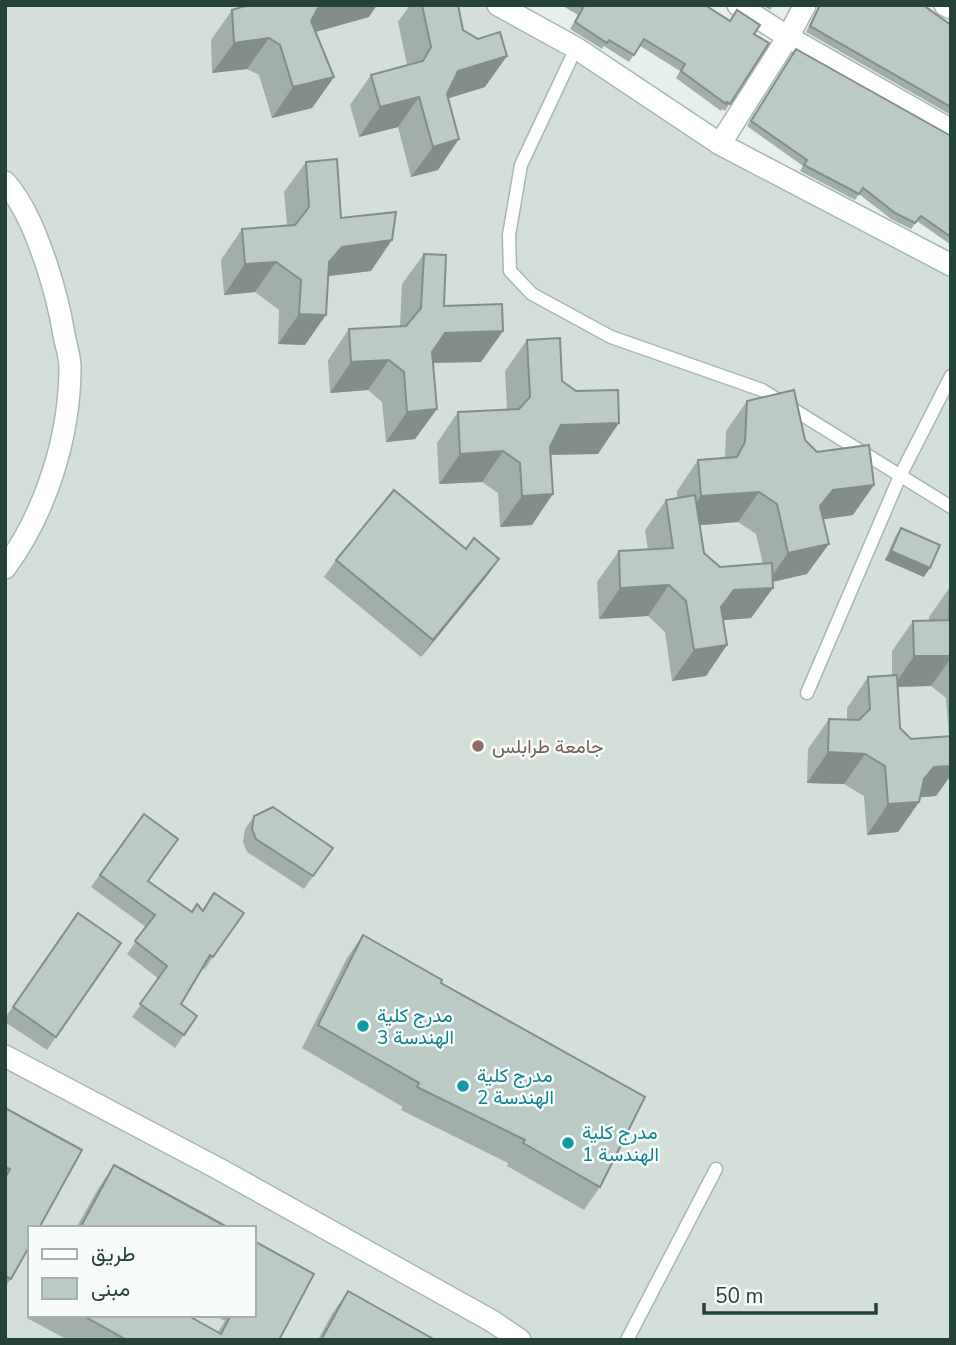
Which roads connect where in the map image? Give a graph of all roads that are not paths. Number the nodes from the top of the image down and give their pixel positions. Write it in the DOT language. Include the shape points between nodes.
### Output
graph roads {
  1 [pos="498,5"];
  2 [pos="738,5"];
  3 [pos="805,5"];
  4 [pos="945,5"];
  5 [pos="951,8"];
  6 [pos="788,37"];
  7 [pos="576,48"];
  8 [pos="951,130"];
  9 [pos="720,145"];
  10 [pos="5,182"];
  11 [pos="951,265"];
  12 [pos="951,376"];
  13 [pos="900,476"];
  14 [pos="951,507"];
  15 [pos="5,568"];
  16 [pos="807,693"];
  17 [pos="5,1056"];
  18 [pos="716,1169"];
  19 [pos="520,1340"];
  20 [pos="627,1340"];
  1 -- 7 [label="street"];
  2 -- 6 [label="street"];
  3 -- 6 [label="street"];
  4 -- 5 [label="street"];
  6 -- 8 [label="street"];
  6 -- 9 [label="street"];
  7 -- 9 [label="street"];
  7 -- 13 [label="lane" via="521,164 509,234 510,271 532,294 611,337 762,390"];
  9 -- 11 [label="street"];
  10 -- 15 [label="street" via="36,233 56,291 70,365 65,425 52,472 33,521"];
  12 -- 13 [label="lane"];
  13 -- 14 [label="lane"];
  13 -- 16 [label="lane"];
  17 -- 19 [label="street" via="219,1169"];
  18 -- 20 [label="lane"];
}
